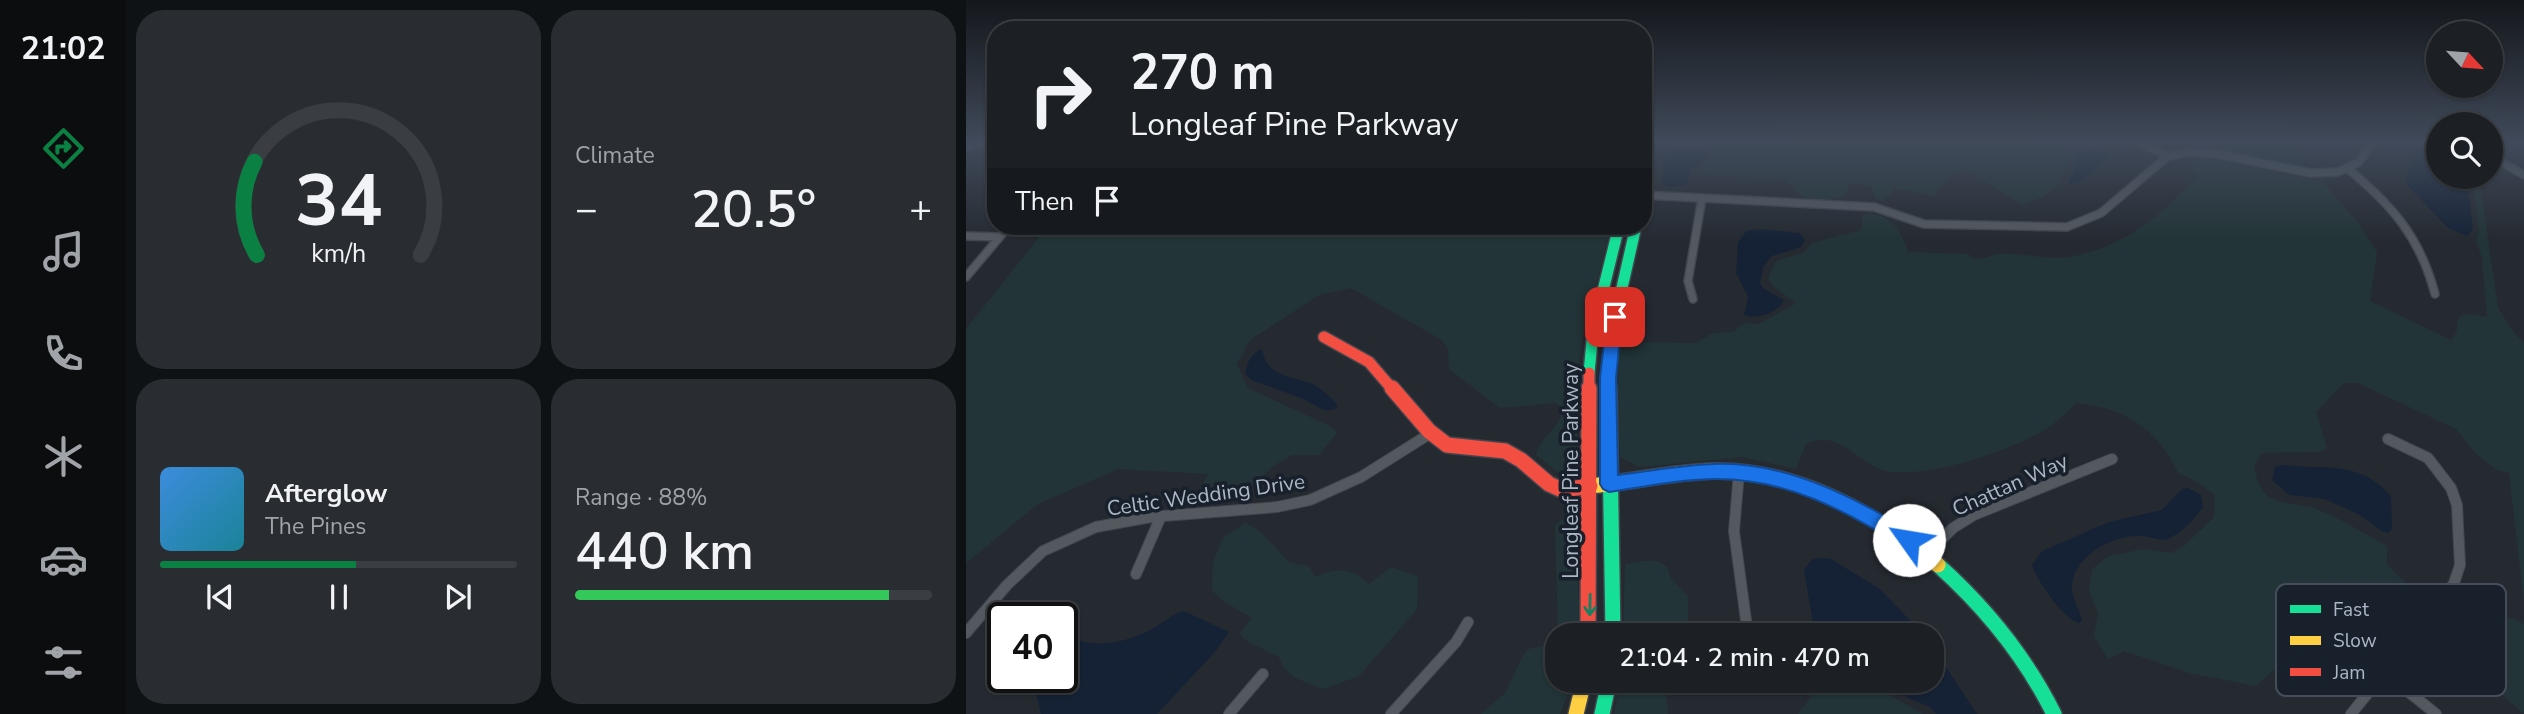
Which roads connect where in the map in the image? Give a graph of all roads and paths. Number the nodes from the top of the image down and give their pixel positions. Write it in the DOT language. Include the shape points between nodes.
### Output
graph roads {
  1 [pos="2146,174"];
  2 [pos="2355,174"];
  3 [pos="1652,194"];
  4 [pos="1702,198"];
  5 [pos="1617,235"];
  6 [pos="1634,235"];
  7 [pos="966,236"];
  8 [pos="999,237"];
  9 [pos="966,276"];
  10 [pos="2435,294"];
  11 [pos="1693,299"];
  12 [pos="1324,337"];
  13 [pos="1432,433"];
  14 [pos="2388,439"];
  15 [pos="2112,460"];
  16 [pos="1739,472"];
  17 [pos="1609,484"];
  18 [pos="1588,488"];
  19 [pos="1161,516"];
  20 [pos="1928,553"];
  21 [pos="1136,574"];
  22 [pos="2453,584"];
  23 [pos="1468,622"];
  24 [pos="1588,623"];
  25 [pos="1613,623"];
  26 [pos="1746,623"];
  27 [pos="966,633"];
  28 [pos="1263,674"];
  29 [pos="1581,693"];
  30 [pos="1606,693"];
  31 [pos="2366,696"];
  32 [pos="2414,696"];
  33 [pos="1229,714"];
  34 [pos="1391,714"];
  35 [pos="1576,714"];
  36 [pos="1602,714"];
  37 [pos="2054,714"];
  38 [pos="2351,714"];
  39 [pos="2436,714"];
  1 -- 4 [label="street" via="2101,213 2067,226 1924,225 1874,207"];
  2 -- 10 [label="street" via="2405,227 2426,261"];
  3 -- 4 [label="street"];
  4 -- 11 [label="street" via="1688,281"];
  5 -- 18 [label="main road, Longleaf Pine Parkway" via="1590,357"];
  6 -- 17 [label="main road, Longleaf Pine Parkway" via="1609,357"];
  7 -- 8 [label="street"];
  8 -- 9 [label="street"];
  12 -- 13 [label="main road" via="1367,359"];
  13 -- 18 [label="main road" via="1448,446 1503,450 1553,487"];
  13 -- 19 [label="street, Celtic Wedding Drive" via="1360,477 1310,500"];
  14 -- 22 [label="street" via="2428,458 2451,488 2457,505 2460,552"];
  15 -- 20 [label="street, Chattan Way" via="1974,515"];
  16 -- 17 [label="main road"];
  16 -- 20 [label="main road" via="1786,480 1825,494 1870,515"];
  16 -- 26 [label="street" via="1734,531"];
  17 -- 18 [label="main road"];
  17 -- 25 [label="main road, Longleaf Pine Parkway"];
  18 -- 24 [label="main road, Longleaf Pine Parkway, one-way"];
  19 -- 21 [label="street"];
  19 -- 27 [label="street, Celtic Wedding Drive" via="1096,527 1043,551"];
  20 -- 37 [label="main road" via="1985,610"];
  23 -- 34 [label="street" via="1456,642"];
  28 -- 33 [label="street"];
  29 -- 35 [label="main road"];
  30 -- 36 [label="main road"];
  31 -- 38 [label="street"];
  32 -- 39 [label="street"];
}
